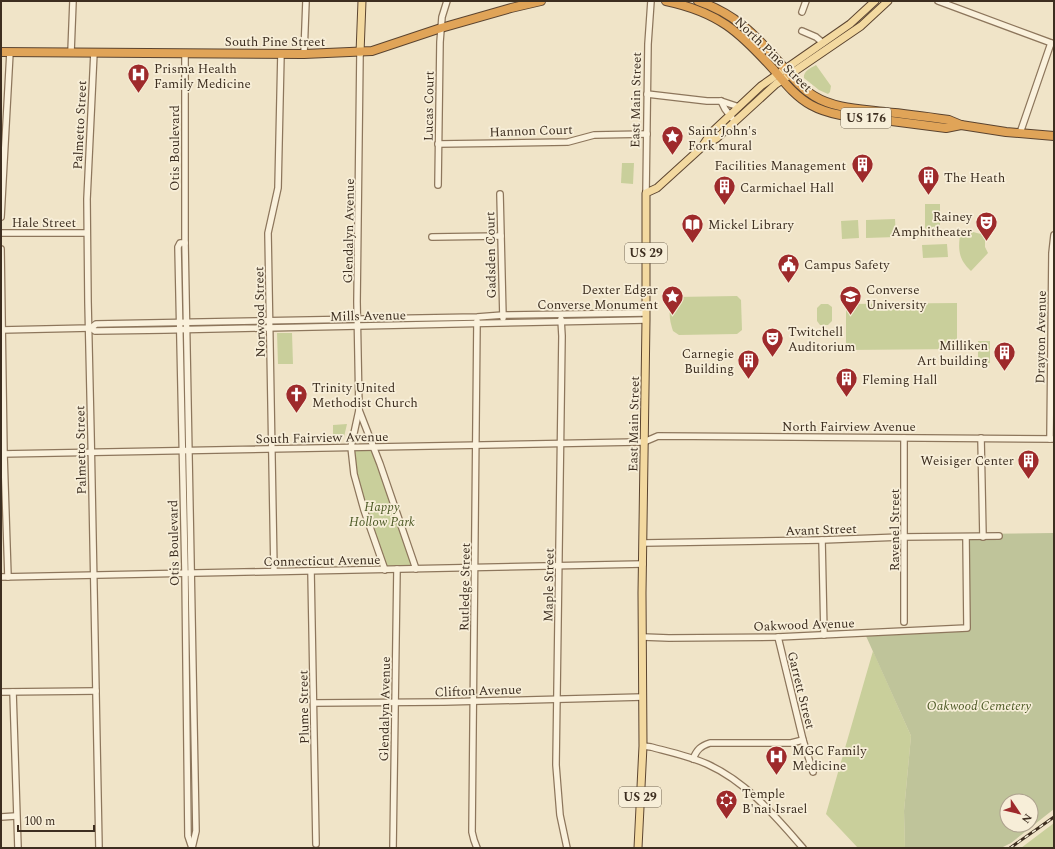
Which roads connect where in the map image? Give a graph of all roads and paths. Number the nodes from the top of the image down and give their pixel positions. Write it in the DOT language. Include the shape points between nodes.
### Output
graph roads {
  1 [pos="73,1"];
  2 [pos="306,1"];
  3 [pos="362,1"];
  4 [pos="447,1"];
  5 [pos="541,1"];
  6 [pos="651,1"];
  7 [pos="666,1"];
  8 [pos="698,1"];
  9 [pos="806,1"];
  10 [pos="875,1"];
  11 [pos="888,1"];
  12 [pos="938,1"];
  13 [pos="802,12"];
  14 [pos="441,28"];
  15 [pos="802,31"];
  16 [pos="823,43"];
  17 [pos="1052,43"];
  18 [pos="1,52"];
  19 [pos="10,52"];
  20 [pos="71,52"];
  21 [pos="94,52"];
  22 [pos="360,52"];
  23 [pos="184,53"];
  24 [pos="281,53"];
  25 [pos="304,54"];
  26 [pos="788,72"];
  27 [pos="780,77"];
  28 [pos="648,94"];
  29 [pos="721,101"];
  30 [pos="739,107"];
  31 [pos="732,118"];
  32 [pos="961,126"];
  33 [pos="1020,133"];
  34 [pos="646,134"];
  35 [pos="1054,136"];
  36 [pos="438,144"];
  37 [pos="438,185"];
  38 [pos="646,193"];
  39 [pos="500,194"];
  40 [pos="1,217"];
  41 [pos="1,233"];
  42 [pos="87,233"];
  43 [pos="501,236"];
  44 [pos="1054,236"];
  45 [pos="432,237"];
  46 [pos="185,243"];
  47 [pos="1053,243"];
  48 [pos="1,249"];
  49 [pos="503,315"];
  50 [pos="560,315"];
  51 [pos="646,316"];
  52 [pos="477,317"];
  53 [pos="357,320"];
  54 [pos="270,321"];
  55 [pos="503,322"];
  56 [pos="561,322"];
  57 [pos="179,323"];
  58 [pos="186,323"];
  59 [pos="477,324"];
  60 [pos="357,327"];
  61 [pos="89,328"];
  62 [pos="270,328"];
  63 [pos="2,330"];
  64 [pos="179,330"];
  65 [pos="187,330"];
  66 [pos="1052,404"];
  67 [pos="359,410"];
  68 [pos="904,438"];
  69 [pos="981,438"];
  70 [pos="1052,439"];
  71 [pos="644,442"];
  72 [pos="560,444"];
  73 [pos="476,446"];
  74 [pos="351,447"];
  75 [pos="373,447"];
  76 [pos="272,449"];
  77 [pos="182,451"];
  78 [pos="189,451"];
  79 [pos="92,453"];
  80 [pos="2,454"];
  81 [pos="999,536"];
  82 [pos="905,537"];
  83 [pos="966,537"];
  84 [pos="982,537"];
  85 [pos="822,540"];
  86 [pos="644,543"];
  87 [pos="643,564"];
  88 [pos="559,566"];
  89 [pos="475,568"];
  90 [pos="397,569"];
  91 [pos="416,569"];
  92 [pos="385,570"];
  93 [pos="274,571"];
  94 [pos="311,571"];
  95 [pos="185,573"];
  96 [pos="192,573"];
  97 [pos="93,575"];
  98 [pos="1,577"];
  99 [pos="8,577"];
  100 [pos="904,622"];
  101 [pos="824,635"];
  102 [pos="643,637"];
  103 [pos="778,637"];
  104 [pos="96,691"];
  105 [pos="1,692"];
  106 [pos="13,692"];
  107 [pos="643,697"];
  108 [pos="557,699"];
  109 [pos="474,701"];
  110 [pos="396,702"];
  111 [pos="314,703"];
  112 [pos="803,740"];
  113 [pos="643,746"];
  114 [pos="693,759"];
  115 [pos="813,772"];
  116 [pos="16,816"];
  117 [pos="1,817"];
  118 [pos="316,844"];
  119 [pos="18,848"];
  120 [pos="99,848"];
  121 [pos="192,848"];
  122 [pos="393,848"];
  123 [pos="477,848"];
  124 [pos="567,848"];
  125 [pos="638,848"];
  126 [pos="804,848"];
  1 -- 20 [label="street"];
  2 -- 25 [label="street"];
  3 -- 22 [label="main road"];
  4 -- 14 [label="street, Lucas Court"];
  5 -- 14 [label="highway, South Pine Street"];
  6 -- 28 [label="street, East Main Street"];
  7 -- 27 [label="highway, North Pine Street / US 176" via="693,8 719,19 740,34"];
  8 -- 26 [label="highway, North Pine Street" via="722,11 746,27"];
  9 -- 13 [label="street"];
  10 -- 16 [label="main road" via="858,18"];
  11 -- 26 [label="main road" via="861,26"];
  12 -- 17 [label="street"];
  14 -- 22 [label="highway, South Pine Street" via="372,51"];
  14 -- 36 [label="street, Lucas Court"];
  15 -- 16 [label="street"];
  16 -- 26 [label="main road"];
  17 -- 33 [label="street"];
  18 -- 19 [label="highway, South Pine Street"];
  19 -- 20 [label="highway, South Pine Street"];
  19 -- 40 [label="street"];
  20 -- 21 [label="highway, South Pine Street"];
  21 -- 23 [label="highway, South Pine Street"];
  21 -- 42 [label="street, Palmetto Street" via="88,151"];
  22 -- 25 [label="highway, South Pine Street"];
  22 -- 53 [label="street, Glendalyn Avenue"];
  23 -- 24 [label="highway, South Pine Street"];
  23 -- 46 [label="street, Otis Boulevard"];
  24 -- 25 [label="highway, South Pine Street"];
  24 -- 54 [label="street, Norwood Street" via="278,188 268,233"];
  26 -- 27 [label="main road"];
  26 -- 32 [label="highway, North Pine Street" via="802,88 823,101 845,107 949,120"];
  27 -- 30 [label="main road" via="761,86"];
  27 -- 31 [label="main road" via="766,92"];
  27 -- 32 [label="highway, North Pine Street / US 176" via="801,99 822,110 845,116 946,128"];
  28 -- 29 [label="street"];
  28 -- 34 [label="street, East Main Street"];
  29 -- 30 [label="street"];
  29 -- 31 [label="street"];
  30 -- 31 [label="main road"];
  31 -- 38 [label="main road" via="718,138 701,148 657,188"];
  32 -- 33 [label="highway, North Pine Street / US 176"];
  33 -- 35 [label="highway, North Pine Street / US 176"];
  34 -- 36 [label="street, Hannon Court" via="594,135 568,142"];
  34 -- 38 [label="street, East Main Street"];
  36 -- 37 [label="street, Lucas Court"];
  38 -- 51 [label="main road, East Main Street / US 29"];
  39 -- 43 [label="street, Gadsden Court"];
  41 -- 42 [label="street, Hale Street"];
  42 -- 61 [label="street, Palmetto Street"];
  43 -- 45 [label="street"];
  43 -- 49 [label="street, Gadsden Court"];
  44 -- 47 [label="street, Drayton Avenue"];
  46 -- 57 [label="street, Otis Boulevard" via="180,243 178,247"];
  46 -- 58 [label="street, Otis Boulevard"];
  47 -- 66 [label="street, Drayton Avenue"];
  48 -- 63 [label="street"];
  49 -- 50 [label="street, Mills Avenue"];
  49 -- 52 [label="street, Mills Avenue"];
  49 -- 55 [label="street, Gadsden Court"];
  50 -- 51 [label="street, Mills Avenue"];
  50 -- 56 [label="street, Maple Street"];
  51 -- 56 [label="street, Mills Avenue"];
  51 -- 71 [label="main road, East Main Street / US 29"];
  52 -- 53 [label="street, Mills Avenue"];
  52 -- 59 [label="street, Rutledge Street"];
  53 -- 54 [label="street, Mills Avenue"];
  53 -- 60 [label="street, Glendalyn Avenue"];
  54 -- 58 [label="street, Mills Avenue"];
  54 -- 62 [label="street, Norwood Street"];
  55 -- 56 [label="street, Mills Avenue"];
  55 -- 59 [label="street, Mills Avenue"];
  56 -- 72 [label="street, Maple Street"];
  57 -- 58 [label="street, Mills Avenue"];
  57 -- 61 [label="street, Mills Avenue" via="96,324"];
  57 -- 64 [label="street, Otis Boulevard"];
  58 -- 65 [label="street, Otis Boulevard"];
  59 -- 60 [label="street, Mills Avenue"];
  59 -- 73 [label="street, Rutledge Street"];
  60 -- 62 [label="street, Mills Avenue"];
  60 -- 67 [label="street, Glendalyn Avenue"];
  61 -- 63 [label="street, Mills Avenue"];
  61 -- 64 [label="street, Mills Avenue" via="95,331"];
  61 -- 79 [label="street, Palmetto Street"];
  62 -- 65 [label="street, Mills Avenue"];
  62 -- 76 [label="street, Norwood Street"];
  63 -- 80 [label="street"];
  64 -- 65 [label="street, Mills Avenue"];
  64 -- 77 [label="street, Otis Boulevard"];
  65 -- 78 [label="street, Otis Boulevard"];
  66 -- 70 [label="street, Drayton Avenue"];
  67 -- 74 [label="street, Glendalyn Avenue"];
  67 -- 75 [label="street, Glendalyn Avenue"];
  68 -- 69 [label="street, North Fairview Avenue"];
  68 -- 71 [label="street, North Fairview Avenue" via="658,436"];
  68 -- 82 [label="street, Ravenel Street"];
  69 -- 70 [label="street, North Fairview Avenue"];
  69 -- 84 [label="street"];
  71 -- 72 [label="street, South Fairview Avenue"];
  71 -- 86 [label="main road, East Main Street / US 29"];
  72 -- 73 [label="street, South Fairview Avenue"];
  72 -- 88 [label="street, Maple Street"];
  73 -- 75 [label="street, South Fairview Avenue"];
  73 -- 89 [label="street, Rutledge Street"];
  74 -- 75 [label="street, South Fairview Avenue"];
  74 -- 76 [label="street, South Fairview Avenue"];
  74 -- 92 [label="street, Glendalyn Avenue" via="354,474"];
  75 -- 91 [label="street, Glendalyn Avenue"];
  76 -- 78 [label="street, South Fairview Avenue"];
  76 -- 93 [label="street, Norwood Street"];
  77 -- 78 [label="street, South Fairview Avenue"];
  77 -- 79 [label="street, South Fairview Avenue"];
  77 -- 95 [label="street, Otis Boulevard"];
  78 -- 96 [label="street, Otis Boulevard"];
  79 -- 80 [label="street, South Fairview Avenue"];
  79 -- 97 [label="street, Palmetto Street"];
  80 -- 99 [label="street"];
  81 -- 84 [label="street, Avant Street"];
  82 -- 83 [label="street, Avant Street"];
  82 -- 85 [label="street, Avant Street"];
  82 -- 100 [label="street, Ravenel Street"];
  83 -- 84 [label="street, Avant Street"];
  83 -- 101 [label="street, Oakwood Avenue" via="967,628"];
  85 -- 86 [label="street, Avant Street"];
  85 -- 101 [label="street"];
  86 -- 87 [label="main road, East Main Street / US 29"];
  87 -- 88 [label="street, Connecticut Avenue"];
  87 -- 102 [label="main road, East Main Street / US 29"];
  88 -- 89 [label="street, Connecticut Avenue"];
  88 -- 108 [label="street, Maple Street"];
  89 -- 91 [label="street, Connecticut Avenue"];
  89 -- 109 [label="street, Rutledge Street"];
  90 -- 91 [label="street, Connecticut Avenue"];
  90 -- 92 [label="street, Connecticut Avenue"];
  90 -- 110 [label="street, Glendalyn Avenue"];
  92 -- 94 [label="street, Connecticut Avenue"];
  93 -- 94 [label="street, Connecticut Avenue"];
  93 -- 96 [label="street, Connecticut Avenue"];
  94 -- 111 [label="street, Plume Street"];
  95 -- 96 [label="street, Connecticut Avenue"];
  95 -- 97 [label="street, Connecticut Avenue"];
  95 -- 121 [label="street, Otis Boulevard" via="188,836"];
  96 -- 121 [label="street, Otis Boulevard" via="196,831"];
  97 -- 99 [label="street, Connecticut Avenue"];
  97 -- 104 [label="street, Palmetto Street"];
  98 -- 99 [label="street, Connecticut Avenue"];
  101 -- 103 [label="street, Oakwood Avenue"];
  102 -- 103 [label="street, Oakwood Avenue"];
  102 -- 107 [label="main road, East Main Street / US 29"];
  103 -- 112 [label="street, Garrett Street"];
  104 -- 106 [label="street"];
  104 -- 120 [label="street, Palmetto Street"];
  105 -- 106 [label="street"];
  106 -- 116 [label="street"];
  107 -- 108 [label="street, Clifton Avenue"];
  107 -- 113 [label="main road, East Main Street / US 29"];
  108 -- 109 [label="street, Clifton Avenue"];
  108 -- 124 [label="street, Maple Street" via="557,781 560,815"];
  109 -- 110 [label="street, Clifton Avenue"];
  109 -- 123 [label="street, Rutledge Street" via="472,832"];
  110 -- 111 [label="street, Clifton Avenue"];
  110 -- 122 [label="street, Glendalyn Avenue"];
  111 -- 118 [label="street, Plume Street"];
  112 -- 114 [label="street" via="791,743 710,743 701,746"];
  112 -- 115 [label="street, Garrett Street"];
  113 -- 114 [label="street" via="651,746"];
  113 -- 125 [label="main road, East Main Street / US 29"];
  114 -- 126 [label="street" via="722,772 747,789"];
  116 -- 117 [label="street"];
  116 -- 119 [label="street"];
}
